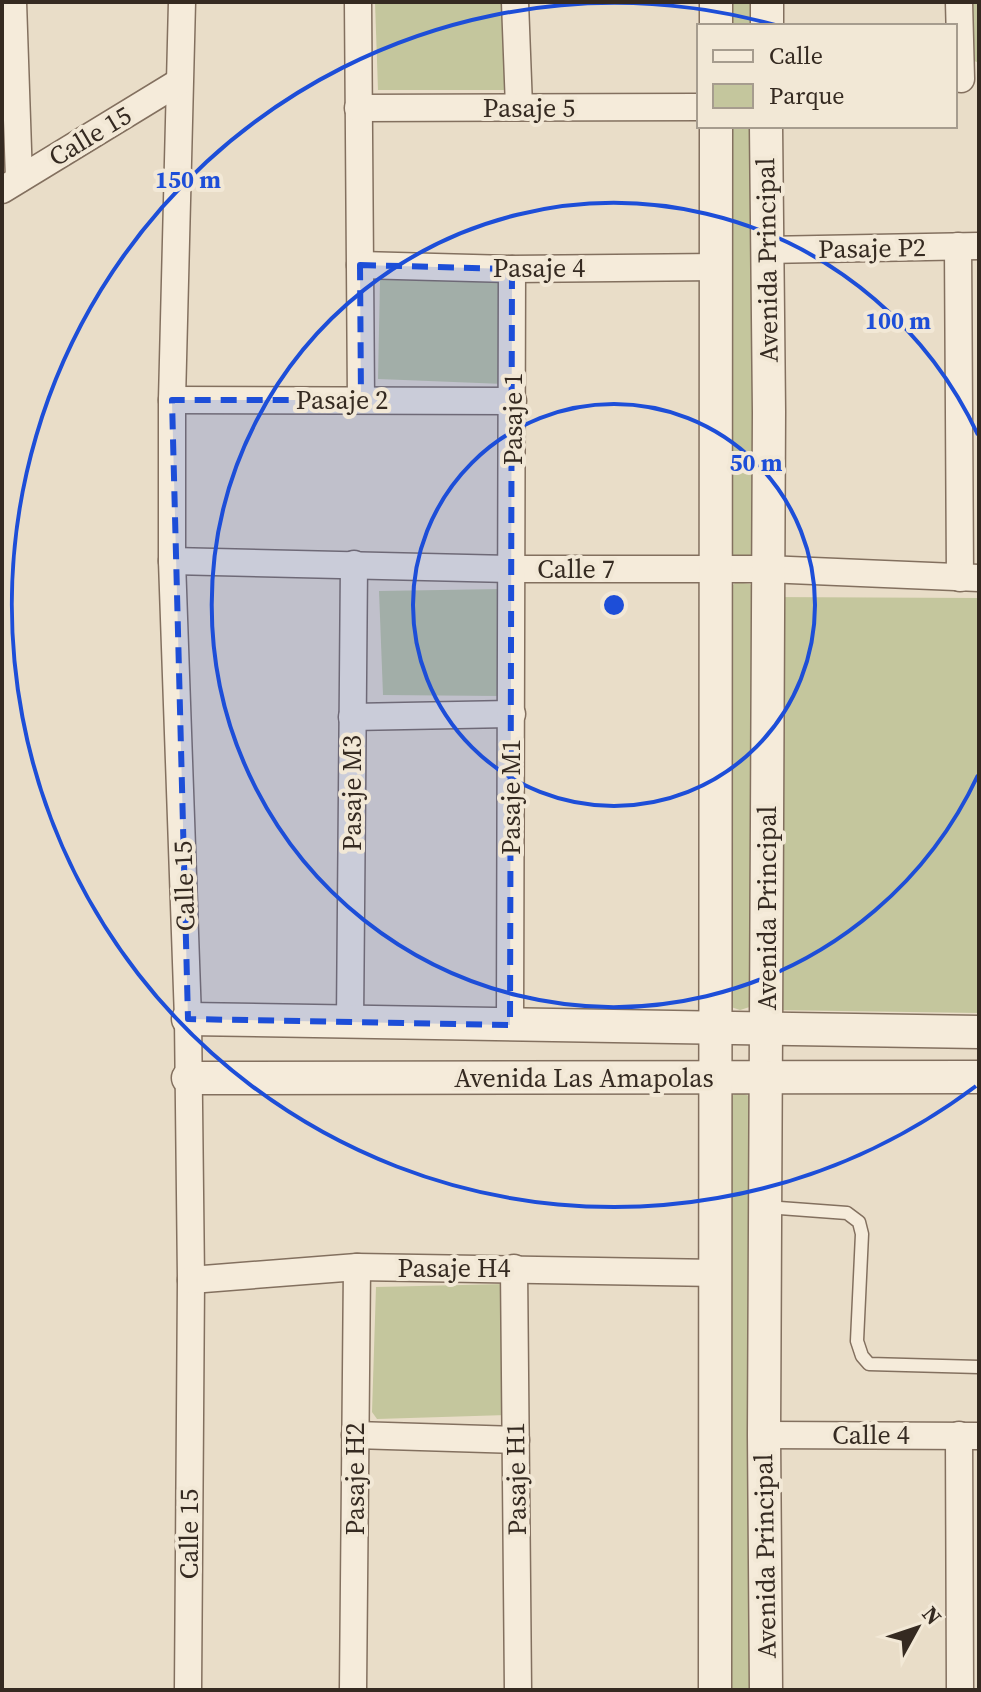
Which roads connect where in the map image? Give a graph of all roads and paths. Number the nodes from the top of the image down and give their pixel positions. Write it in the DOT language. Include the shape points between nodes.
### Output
graph roads {
  1 [pos="13,2"];
  2 [pos="182,2"];
  3 [pos="358,2"];
  4 [pos="515,2"];
  5 [pos="716,2"];
  6 [pos="767,2"];
  7 [pos="959,2"];
  8 [pos="716,24"];
  9 [pos="767,24"];
  10 [pos="965,79"];
  11 [pos="179,82"];
  12 [pos="519,107"];
  13 [pos="697,107"];
  14 [pos="358,108"];
  15 [pos="716,128"];
  16 [pos="766,128"];
  17 [pos="10,184"];
  18 [pos="969,246"];
  19 [pos="765,250"];
  20 [pos="360,265"];
  21 [pos="718,267"];
  22 [pos="512,269"];
  23 [pos="172,400"];
  24 [pos="361,400"];
  25 [pos="513,401"];
  26 [pos="970,402"];
  27 [pos="172,561"];
  28 [pos="354,564"];
  29 [pos="716,568"];
  30 [pos="513,569"];
  31 [pos="766,569"];
  32 [pos="970,578"];
  33 [pos="512,714"];
  34 [pos="352,717"];
  35 [pos="188,1019"];
  36 [pos="350,1022"];
  37 [pos="510,1025"];
  38 [pos="715,1027"];
  39 [pos="767,1027"];
  40 [pos="979,1032"];
  41 [pos="979,1077"];
  42 [pos="188,1078"];
  43 [pos="715,1078"];
  44 [pos="767,1078"];
  45 [pos="766,1207"];
  46 [pos="357,1267"];
  47 [pos="514,1268"];
  48 [pos="717,1273"];
  49 [pos="191,1280"];
  50 [pos="979,1367"];
  51 [pos="355,1435"];
  52 [pos="764,1435"];
  53 [pos="969,1436"];
  54 [pos="516,1440"];
  55 [pos="970,1611"];
  56 [pos="188,1690"];
  57 [pos="353,1690"];
  58 [pos="518,1690"];
  59 [pos="715,1690"];
  60 [pos="766,1690"];
  61 [pos="960,1690"];
  1 -- 17 [label="street"];
  2 -- 11 [label="street, Calle 15"];
  3 -- 14 [label="street"];
  4 -- 12 [label="street"];
  5 -- 8 [label="street"];
  6 -- 9 [label="street"];
  7 -- 10 [label="street"];
  11 -- 17 [label="street, Calle 15"];
  11 -- 23 [label="street, Calle 15"];
  12 -- 13 [label="street, Pasaje 5"];
  12 -- 14 [label="street, Pasaje 5"];
  14 -- 20 [label="street"];
  15 -- 21 [label="street, Avenida Principal"];
  16 -- 19 [label="street, Avenida Principal"];
  18 -- 19 [label="street, Pasaje P2"];
  18 -- 26 [label="street"];
  19 -- 31 [label="street, Avenida Principal"];
  20 -- 22 [label="street, Pasaje 4"];
  20 -- 24 [label="street"];
  21 -- 22 [label="street, Pasaje 4"];
  21 -- 29 [label="street, Avenida Principal"];
  22 -- 25 [label="street, Pasaje 1"];
  23 -- 24 [label="street, Pasaje 2"];
  23 -- 27 [label="street, Calle 15"];
  24 -- 25 [label="street, Pasaje 2"];
  25 -- 30 [label="street, Pasaje 1"];
  26 -- 32 [label="street"];
  27 -- 28 [label="street, Calle 7"];
  27 -- 35 [label="street, Calle 15"];
  28 -- 30 [label="street, Calle 7"];
  28 -- 34 [label="street, Pasaje M3"];
  29 -- 30 [label="street, Calle 7"];
  29 -- 31 [label="street, Calle 7"];
  29 -- 38 [label="street, Avenida Principal"];
  30 -- 33 [label="street, Pasaje M1"];
  31 -- 32 [label="street, Calle 7"];
  31 -- 39 [label="street, Avenida Principal"];
  33 -- 34 [label="street"];
  33 -- 37 [label="street, Pasaje M1"];
  34 -- 36 [label="street, Pasaje M3"];
  35 -- 36 [label="street, Avenida Las Amapolas"];
  35 -- 42 [label="street, Calle 15"];
  36 -- 37 [label="street, Avenida Las Amapolas"];
  37 -- 38 [label="street, Avenida Las Amapolas"];
  38 -- 39 [label="street, Avenida Las Amapolas"];
  38 -- 43 [label="street, Avenida Principal"];
  39 -- 40 [label="street, Avenida Las Amapolas"];
  39 -- 44 [label="street, Avenida Principal"];
  41 -- 44 [label="street, Avenida Las Amapolas"];
  42 -- 43 [label="street, Avenida Las Amapolas"];
  42 -- 49 [label="street, Calle 15"];
  43 -- 44 [label="street, Avenida Las Amapolas"];
  43 -- 48 [label="street, Avenida Principal"];
  44 -- 45 [label="street, Avenida Principal"];
  45 -- 50 [label="lane" via="847,1213 859,1222 857,1341 869,1364"];
  45 -- 52 [label="street, Avenida Principal"];
  46 -- 47 [label="street, Pasaje H4"];
  46 -- 49 [label="street, Pasaje H4"];
  46 -- 51 [label="street, Pasaje H2"];
  47 -- 48 [label="street, Pasaje H4"];
  47 -- 54 [label="street, Pasaje H1"];
  48 -- 59 [label="street, Avenida Principal"];
  49 -- 56 [label="street, Calle 15"];
  51 -- 54 [label="street"];
  51 -- 57 [label="street, Pasaje H2"];
  52 -- 53 [label="street, Calle 4"];
  52 -- 60 [label="street, Avenida Principal"];
  53 -- 55 [label="street"];
  54 -- 58 [label="street, Pasaje H1"];
  55 -- 61 [label="street"];
}
